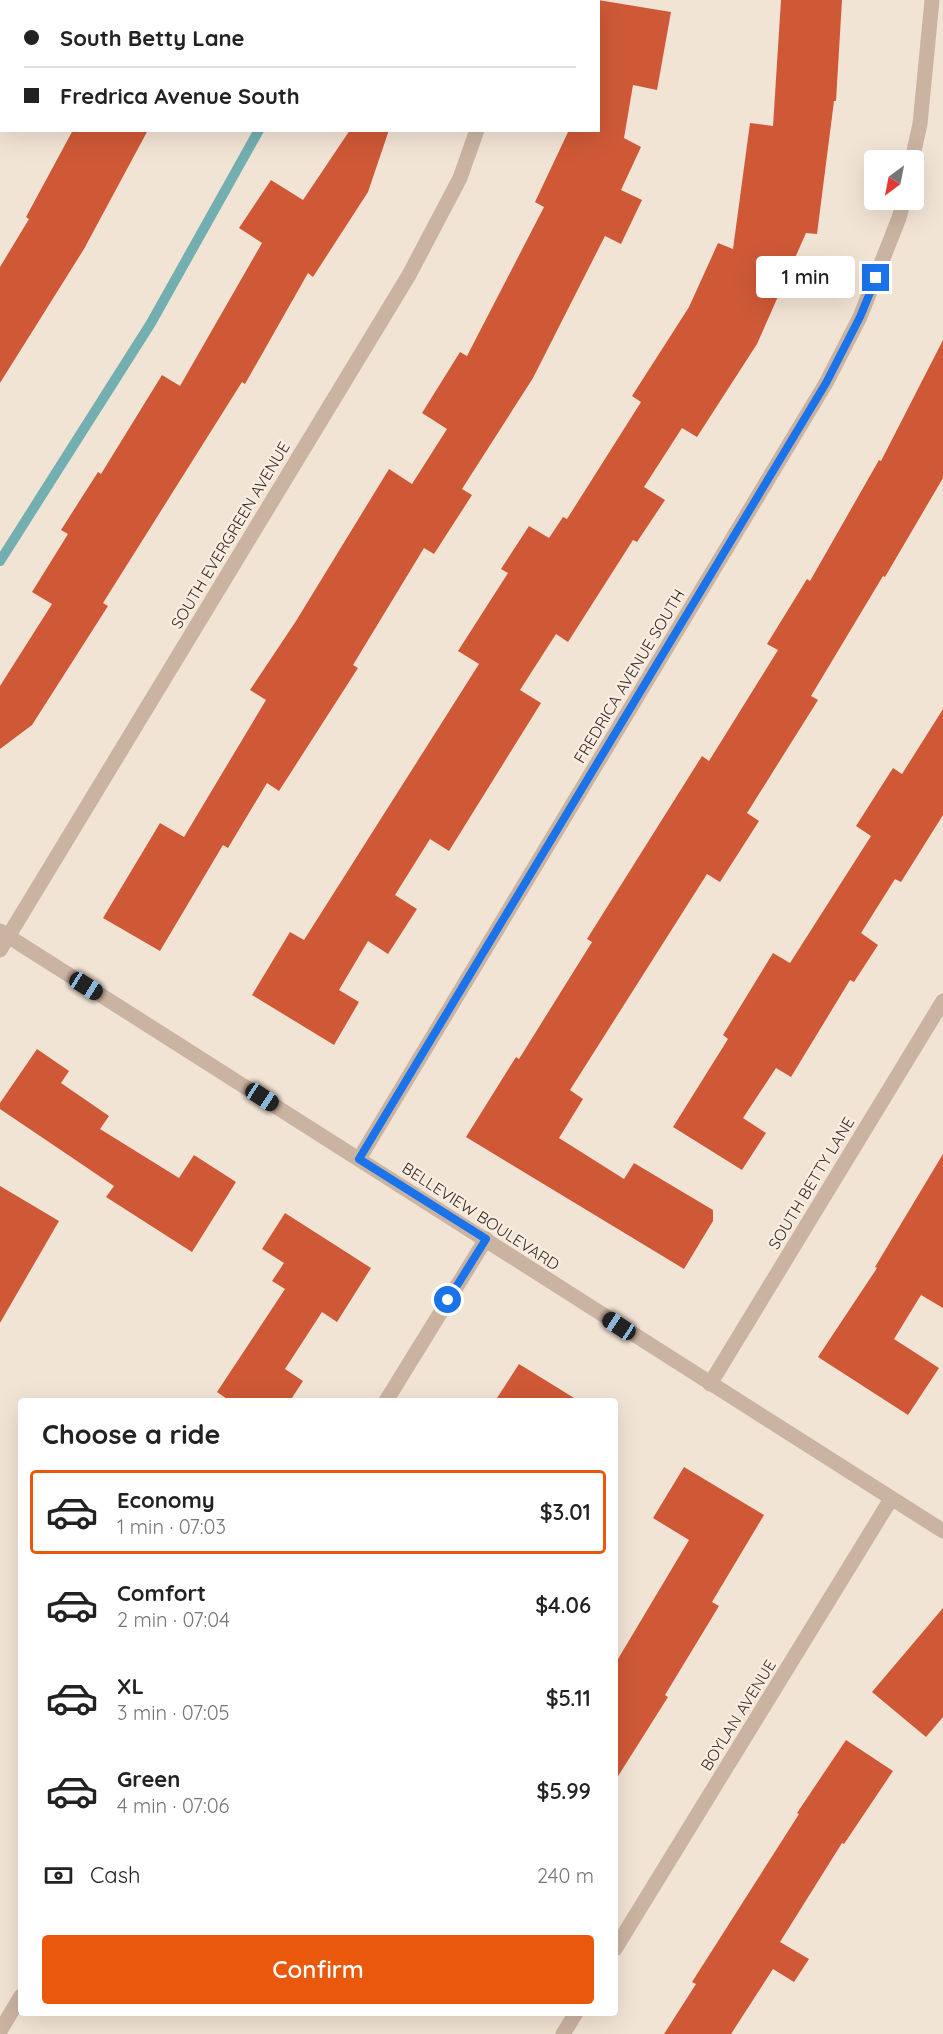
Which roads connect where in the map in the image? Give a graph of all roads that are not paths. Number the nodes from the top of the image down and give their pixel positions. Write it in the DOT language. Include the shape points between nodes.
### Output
graph roads {
  1 [pos="932,0"];
  2 [pos="476,132"];
  3 [pos="914,150"];
  4 [pos="901,210"];
  5 [pos="4,934"];
  6 [pos="0,950"];
  7 [pos="943,1001"];
  8 [pos="359,1159"];
  9 [pos="486,1239"];
  10 [pos="710,1384"];
  11 [pos="388,1398"];
  12 [pos="891,1499"];
  13 [pos="943,1531"];
  14 [pos="618,1944"];
  15 [pos="18,2001"];
  16 [pos="574,2016"];
  17 [pos="0,2031"];
  18 [pos="563,2034"];
  1 -- 3 [label="street"];
  2 -- 5 [label="street, SOUTH EVERGREEN AVENUE" via="460,178 409,275"];
  4 -- 8 [label="street, FREDRICA AVENUE SOUTH" via="860,317 826,383"];
  5 -- 6 [label="street, SOUTH EVERGREEN AVENUE"];
  5 -- 8 [label="street, BELLEVIEW BOULEVARD"];
  7 -- 10 [label="street, SOUTH BETTY LANE"];
  8 -- 9 [label="street, BELLEVIEW BOULEVARD"];
  9 -- 10 [label="street, BELLEVIEW BOULEVARD"];
  9 -- 11 [label="street"];
  10 -- 12 [label="street, BELLEVIEW BOULEVARD"];
  12 -- 13 [label="street, BELLEVIEW BOULEVARD"];
  12 -- 14 [label="street, BOYLAN AVENUE"];
  15 -- 17 [label="street"];
  16 -- 18 [label="street"];
}
